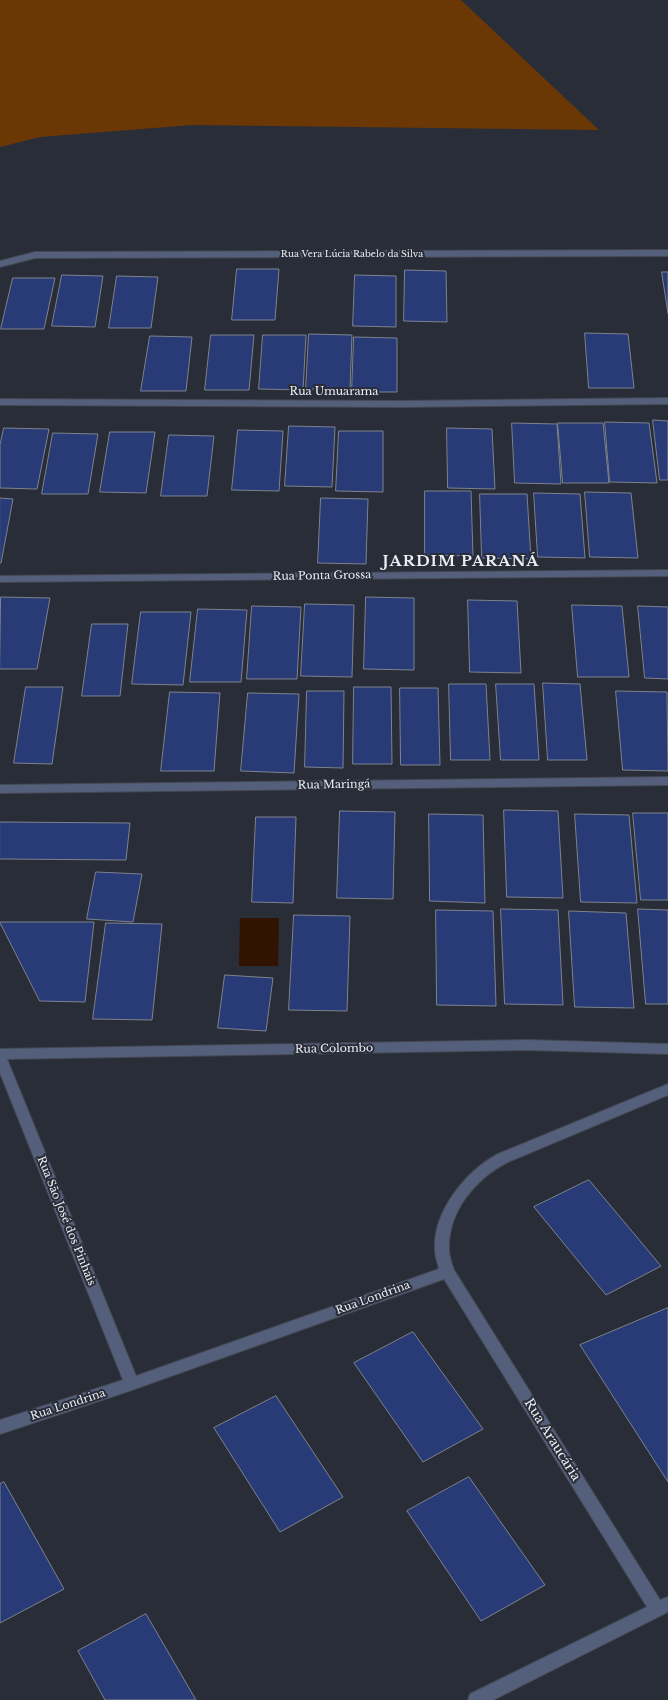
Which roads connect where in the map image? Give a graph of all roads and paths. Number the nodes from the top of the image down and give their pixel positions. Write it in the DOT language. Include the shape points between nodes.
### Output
graph roads {
  1 [pos="668,253"];
  2 [pos="0,264"];
  3 [pos="668,401"];
  4 [pos="0,402"];
  5 [pos="668,573"];
  6 [pos="0,579"];
  7 [pos="668,781"];
  8 [pos="0,789"];
  9 [pos="668,1049"];
  10 [pos="0,1054"];
  11 [pos="0,1057"];
  12 [pos="668,1089"];
  13 [pos="447,1272"];
  14 [pos="132,1384"];
  15 [pos="0,1427"];
  16 [pos="662,1607"];
  17 [pos="476,1700"];
  1 -- 2 [label="street, Rua Vera Lúcia Rabelo da Silva" via="35,255"];
  3 -- 4 [label="street, Rua Umuarama" via="400,404"];
  5 -- 6 [label="street, Rua Ponta Grossa"];
  7 -- 8 [label="street, Rua Maringá"];
  9 -- 10 [label="street, Rua Colombo" via="527,1045"];
  11 -- 14 [label="street, Rua São José dos Pinhais"];
  12 -- 13 [label="street" via="503,1158 483,1169 451,1211 444,1232 442,1251"];
  13 -- 14 [label="street, Rua Londrina"];
  13 -- 16 [label="street, Rua Araucária"];
  14 -- 15 [label="street, Rua Londrina"];
  16 -- 17 [label="street"];
}
